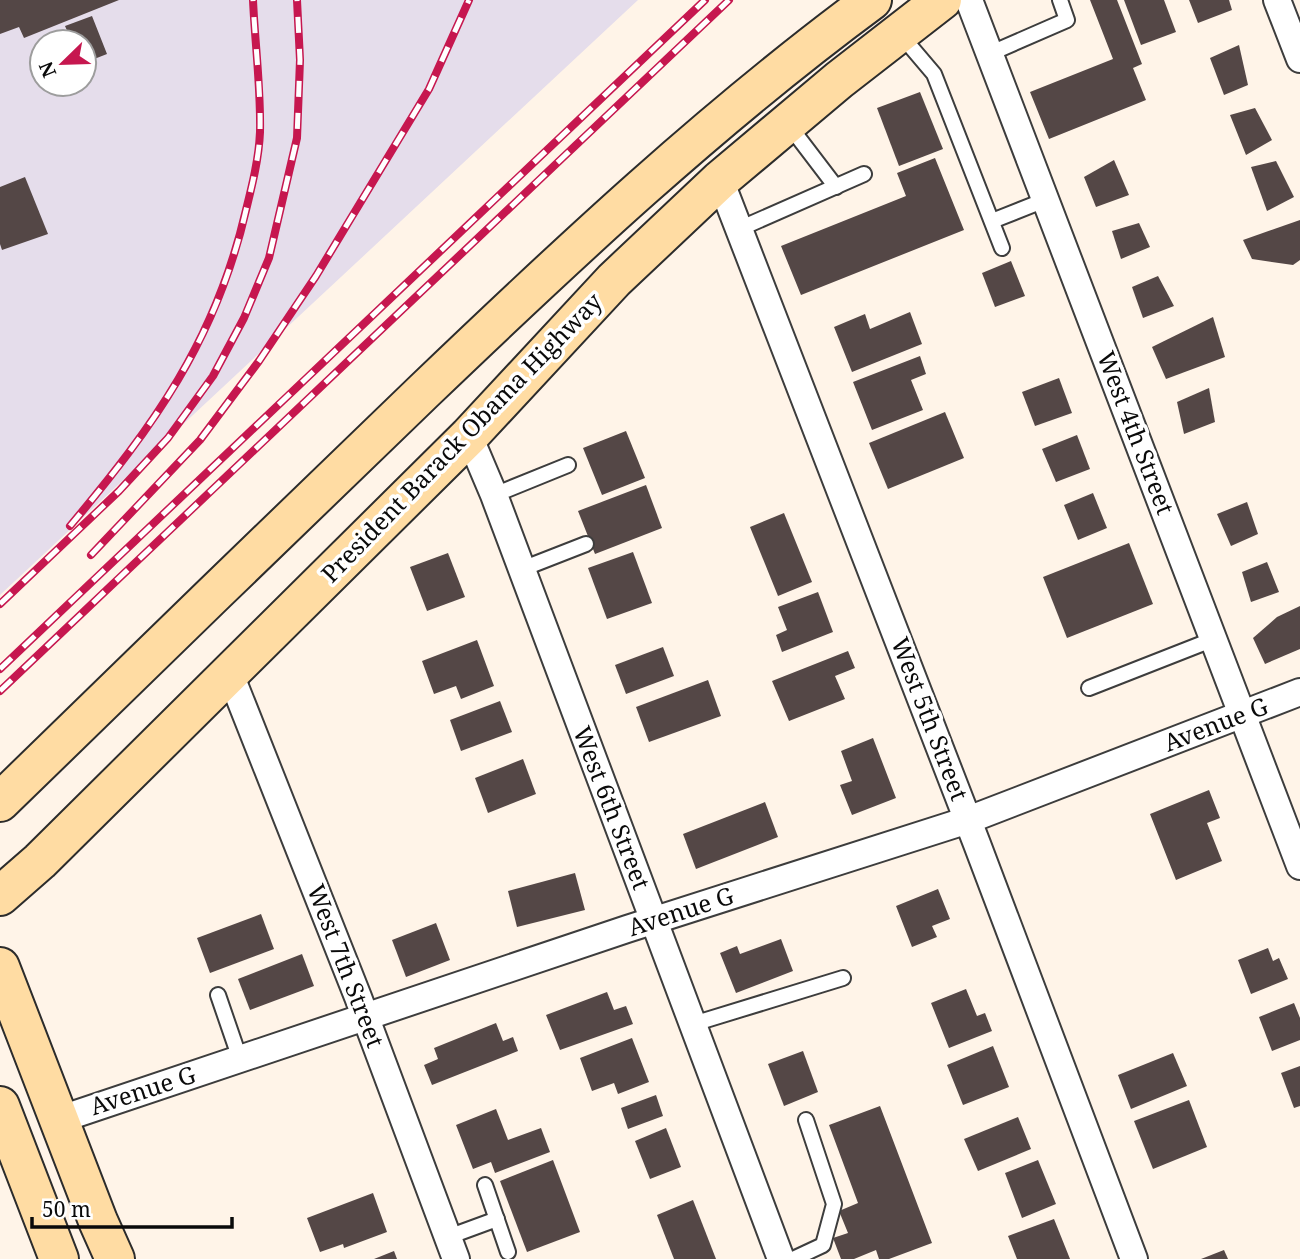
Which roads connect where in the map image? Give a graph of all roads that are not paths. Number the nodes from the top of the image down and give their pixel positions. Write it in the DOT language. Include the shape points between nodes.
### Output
graph roads {
  1 [pos="872,0"];
  2 [pos="942,0"];
  3 [pos="969,0"];
  4 [pos="1060,0"];
  5 [pos="1277,0"];
  6 [pos="900,33"];
  7 [pos="989,54"];
  8 [pos="1300,59"];
  9 [pos="787,124"];
  10 [pos="864,174"];
  11 [pos="720,180"];
  12 [pos="836,187"];
  13 [pos="1045,200"];
  14 [pos="992,221"];
  15 [pos="739,229"];
  16 [pos="1002,248"];
  17 [pos="469,436"];
  18 [pos="568,465"];
  19 [pos="494,495"];
  20 [pos="586,544"];
  21 [pos="522,569"];
  22 [pos="1214,639"];
  23 [pos="230,674"];
  24 [pos="1089,688"];
  25 [pos="1300,692"];
  26 [pos="1243,714"];
  27 [pos="0,802"];
  28 [pos="968,820"];
  29 [pos="1300,866"];
  30 [pos="0,896"];
  31 [pos="654,921"];
  32 [pos="0,967"];
  33 [pos="843,978"];
  34 [pos="218,995"];
  35 [pos="365,1017"];
  36 [pos="693,1024"];
  37 [pos="240,1059"];
  38 [pos="0,1106"];
  39 [pos="58,1120"];
  40 [pos="806,1120"];
  41 [pos="485,1185"];
  42 [pos="497,1219"];
  43 [pos="452,1248"];
  44 [pos="508,1252"];
  45 [pos="59,1259"];
  46 [pos="115,1259"];
  47 [pos="781,1259"];
  48 [pos="793,1259"];
  49 [pos="1134,1259"];
  1 -- 27 [label="main road" via="736,108 546,274"];
  2 -- 6 [label="main road, President Barack Obama Highway"];
  3 -- 7 [label="street, West 4th Street"];
  4 -- 7 [label="lane" via="1068,20"];
  5 -- 8 [label="street"];
  6 -- 9 [label="main road, President Barack Obama Highway"];
  6 -- 14 [label="lane" via="934,74"];
  7 -- 13 [label="street, West 4th Street"];
  9 -- 11 [label="main road, President Barack Obama Highway"];
  9 -- 12 [label="lane"];
  10 -- 12 [label="lane"];
  11 -- 15 [label="street, West 5th Street"];
  11 -- 17 [label="main road, President Barack Obama Highway" via="614,280"];
  12 -- 15 [label="lane"];
  13 -- 14 [label="lane"];
  13 -- 22 [label="street, West 4th Street"];
  14 -- 16 [label="lane"];
  15 -- 28 [label="street, West 5th Street"];
  17 -- 19 [label="street, West 6th Street"];
  17 -- 23 [label="main road, President Barack Obama Highway"];
  18 -- 19 [label="lane"];
  19 -- 21 [label="street, West 6th Street"];
  20 -- 21 [label="lane"];
  21 -- 31 [label="street, West 6th Street"];
  22 -- 24 [label="lane"];
  22 -- 26 [label="street, West 4th Street"];
  23 -- 30 [label="main road, President Barack Obama Highway"];
  23 -- 35 [label="street, West 7th Street"];
  25 -- 26 [label="street, Avenue G"];
  26 -- 28 [label="street, Avenue G"];
  26 -- 29 [label="street, West 4th Street"];
  28 -- 31 [label="street, Avenue G"];
  28 -- 49 [label="street, West 5th Street"];
  31 -- 35 [label="street, Avenue G"];
  31 -- 36 [label="street, West 6th Street"];
  32 -- 39 [label="main road"];
  33 -- 36 [label="lane"];
  34 -- 37 [label="lane"];
  35 -- 37 [label="street, Avenue G"];
  35 -- 43 [label="street, West 7th Street"];
  36 -- 47 [label="street, West 6th Street"];
  37 -- 39 [label="street, Avenue G"];
  38 -- 45 [label="main road"];
  39 -- 46 [label="main road"];
  40 -- 48 [label="lane" via="834,1204 823,1245"];
  41 -- 42 [label="lane"];
  42 -- 43 [label="lane"];
  42 -- 44 [label="lane"];
}
